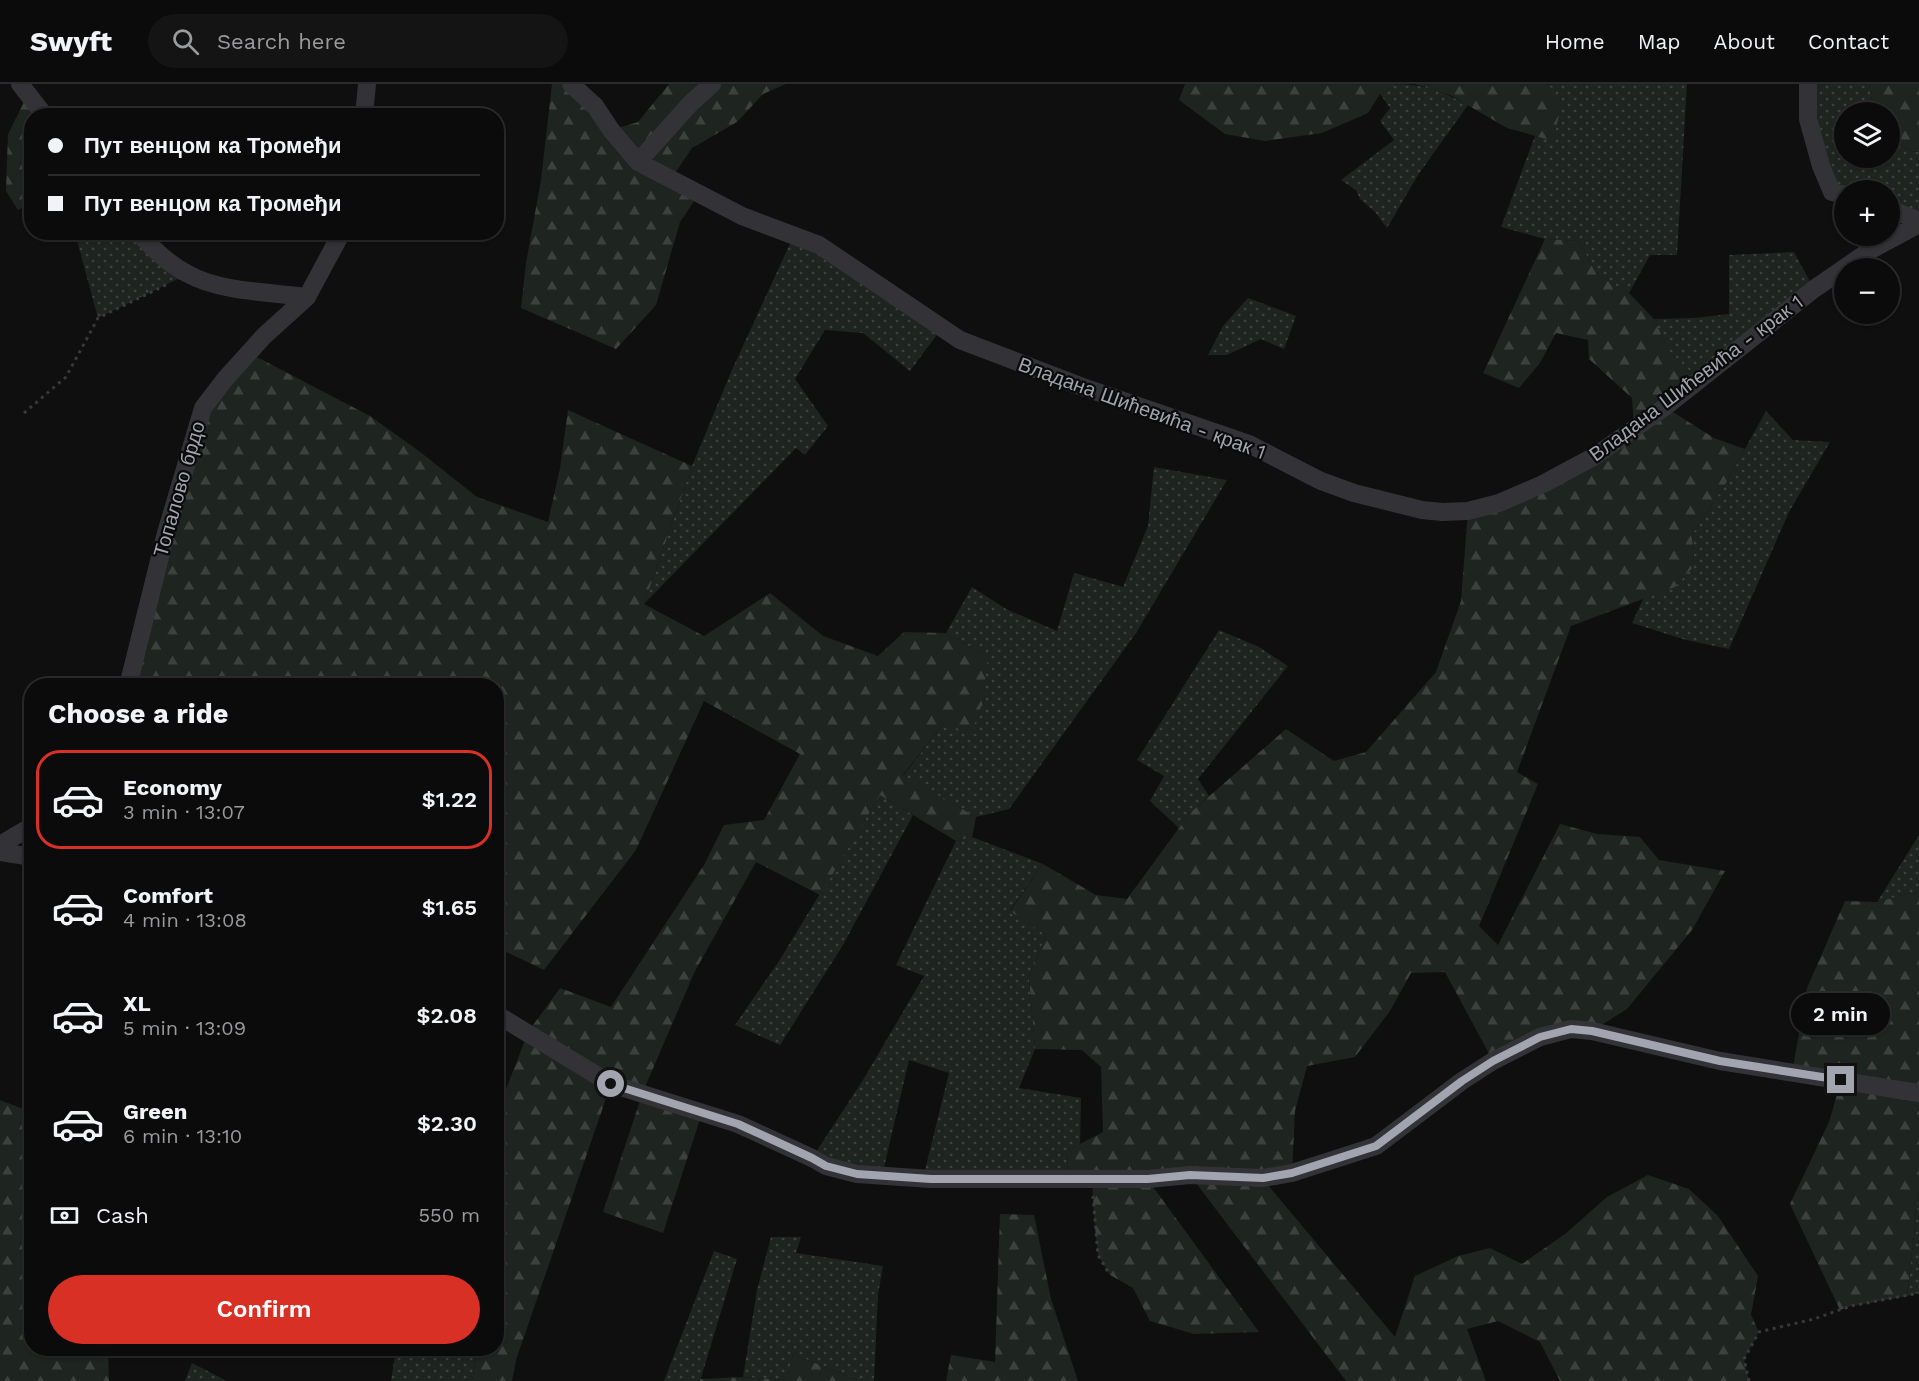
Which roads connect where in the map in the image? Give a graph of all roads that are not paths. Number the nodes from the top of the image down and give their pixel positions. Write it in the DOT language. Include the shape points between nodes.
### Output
graph roads {
  1 [pos="20,84"];
  2 [pos="367,84"];
  3 [pos="571,84"];
  4 [pos="591,84"];
  5 [pos="712,84"];
  6 [pos="1808,84"];
  7 [pos="595,106"];
  8 [pos="39,108"];
  9 [pos="365,108"];
  10 [pos="638,162"];
  11 [pos="1834,192"];
  12 [pos="1900,213"];
  13 [pos="1919,222"];
  14 [pos="145,240"];
  15 [pos="338,240"];
  16 [pos="307,297"];
  17 [pos="130,678"];
  18 [pos="24,831"];
  19 [pos="0,845"];
  20 [pos="0,852"];
  21 [pos="24,854"];
  22 [pos="504,1019"];
  23 [pos="1919,1094"];
  1 -- 8 [label="street"];
  2 -- 9 [label="street"];
  3 -- 7 [label="street, Владана Шићевића - крак 1"];
  4 -- 7 [label="street"];
  5 -- 10 [label="street"];
  6 -- 11 [label="street" via="1808,118 1821,166"];
  7 -- 10 [label="street, Владана Шићевића - крак 1"];
  10 -- 13 [label="street, Владана Шићевића - крак 1" via="742,216 819,245 960,340 1249,444 1321,481 1354,493 1442,512 1468,511 1499,503 1595,456 1665,407 1814,289"];
  12 -- 13 [label="street"];
  14 -- 16 [label="street" via="188,274 210,284"];
  15 -- 16 [label="street, Топалово брдо"];
  16 -- 17 [label="street, Топалово брдо" via="264,336 203,408 166,533"];
  18 -- 19 [label="street"];
  20 -- 21 [label="street"];
  22 -- 23 [label="street" via="611,1084 738,1124 826,1166 857,1174 931,1179 1148,1179 1190,1175 1263,1178 1292,1173 1376,1146 1493,1061 1540,1037 1571,1029 1720,1061"];
}
